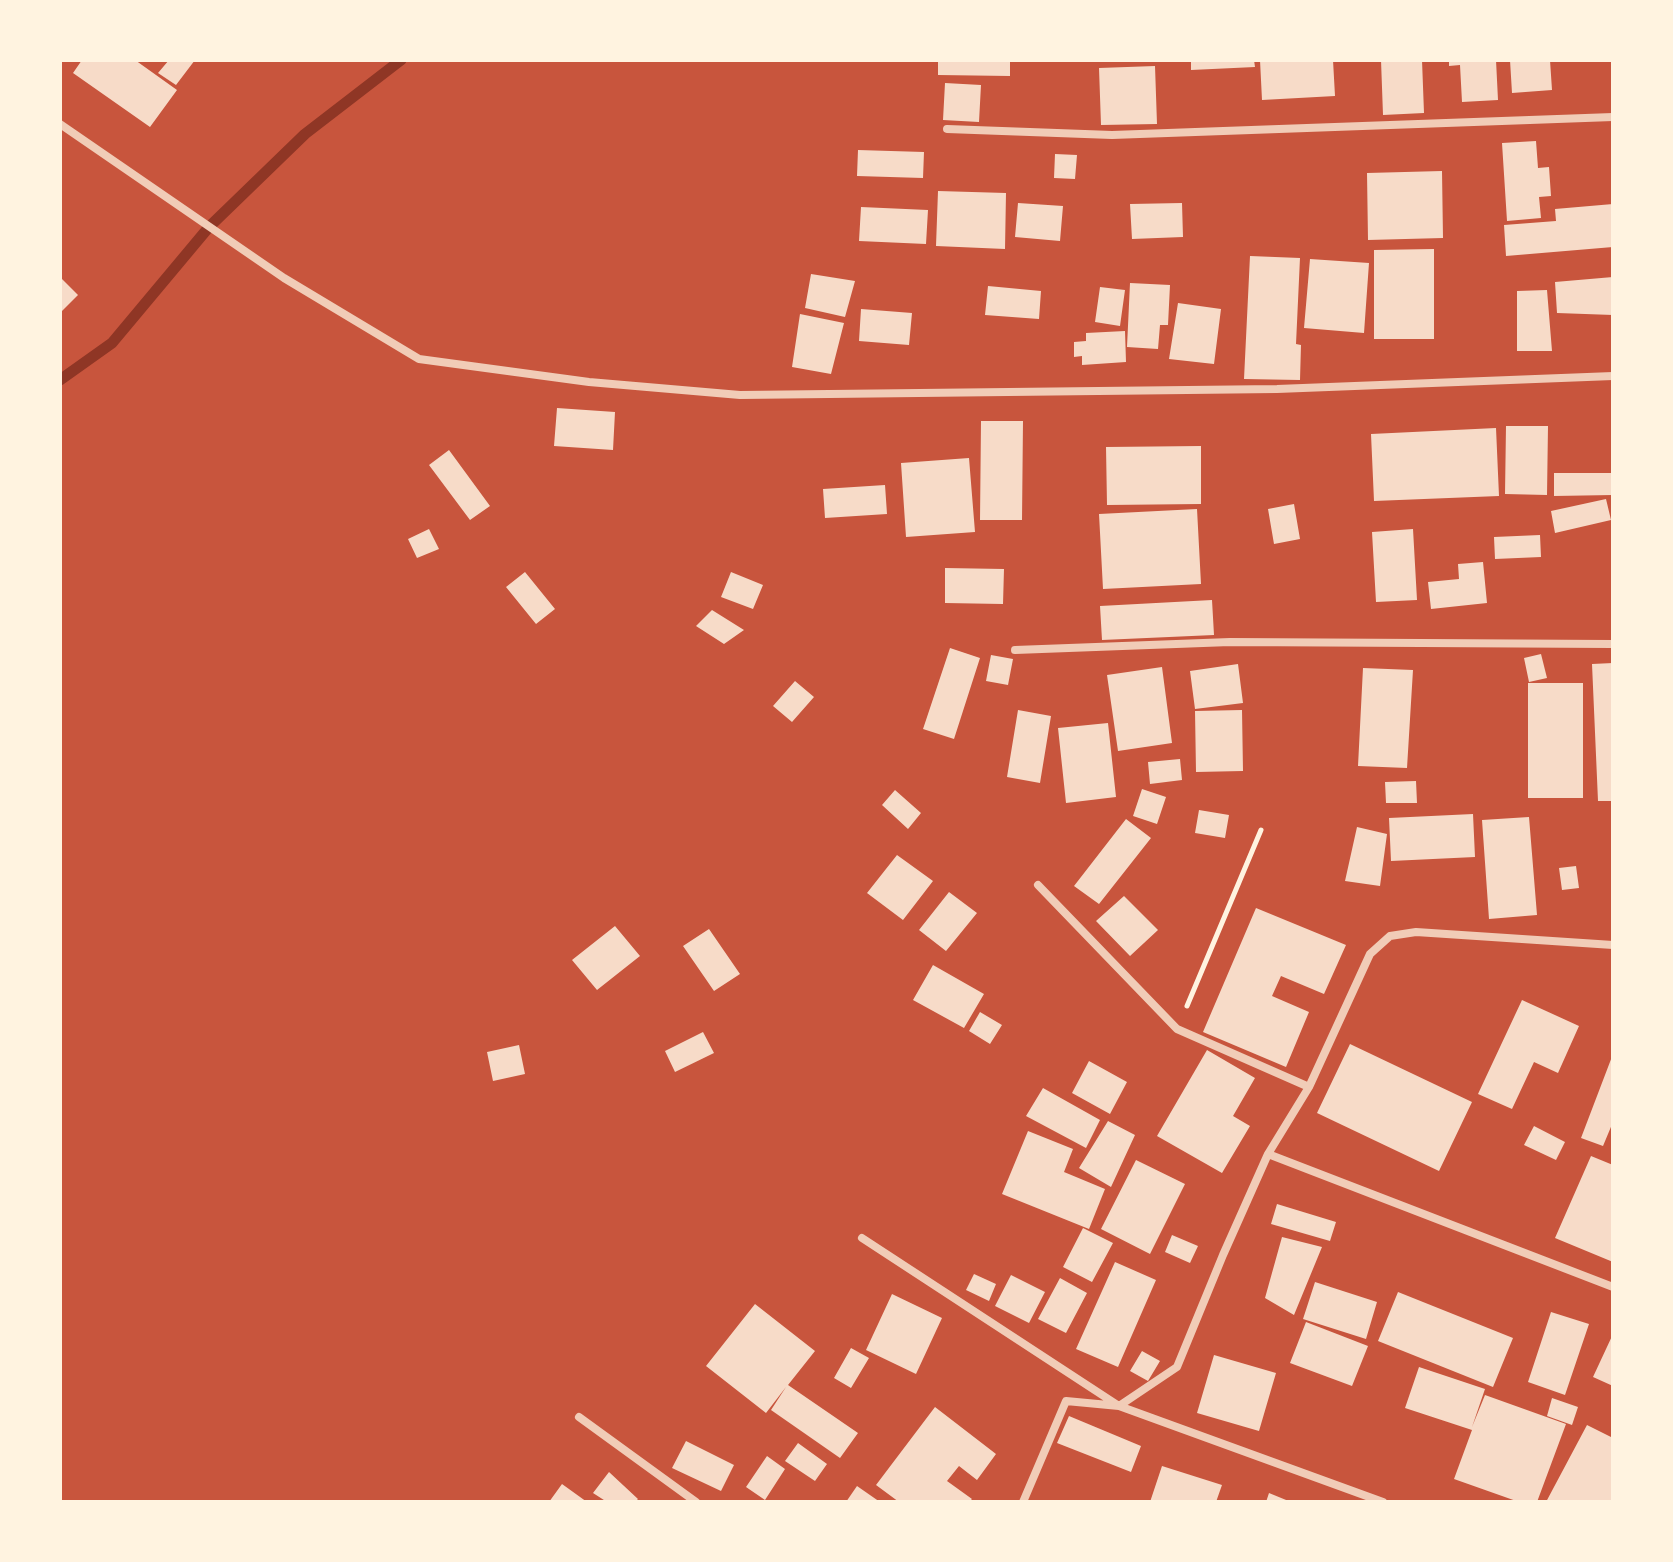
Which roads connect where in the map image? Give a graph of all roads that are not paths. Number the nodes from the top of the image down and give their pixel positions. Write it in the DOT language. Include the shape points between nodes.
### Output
graph roads {
  1 [pos="1613,117"];
  2 [pos="60,124"];
  3 [pos="947,129"];
  4 [pos="1613,376"];
  5 [pos="1613,644"];
  6 [pos="1015,650"];
  7 [pos="1038,885"];
  8 [pos="1613,945"];
  9 [pos="1309,1087"];
  10 [pos="1268,1154"];
  11 [pos="862,1238"];
  12 [pos="1613,1287"];
  13 [pos="1119,1406"];
  14 [pos="579,1417"];
  15 [pos="696,1502"];
  16 [pos="1023,1502"];
  17 [pos="1383,1502"];
  1 -- 3 [label="street" via="1112,135"];
  2 -- 4 [label="street" via="284,278 419,359 740,395 1277,389"];
  5 -- 6 [label="street" via="1230,642"];
  7 -- 9 [label="street" via="1177,1029"];
  8 -- 9 [label="street" via="1416,932 1390,936 1370,954"];
  9 -- 10 [label="street"];
  10 -- 12 [label="street"];
  10 -- 13 [label="street" via="1177,1367"];
  11 -- 13 [label="street"];
  13 -- 16 [label="street" via="1066,1401"];
  13 -- 17 [label="street"];
  14 -- 15 [label="street"];
}
